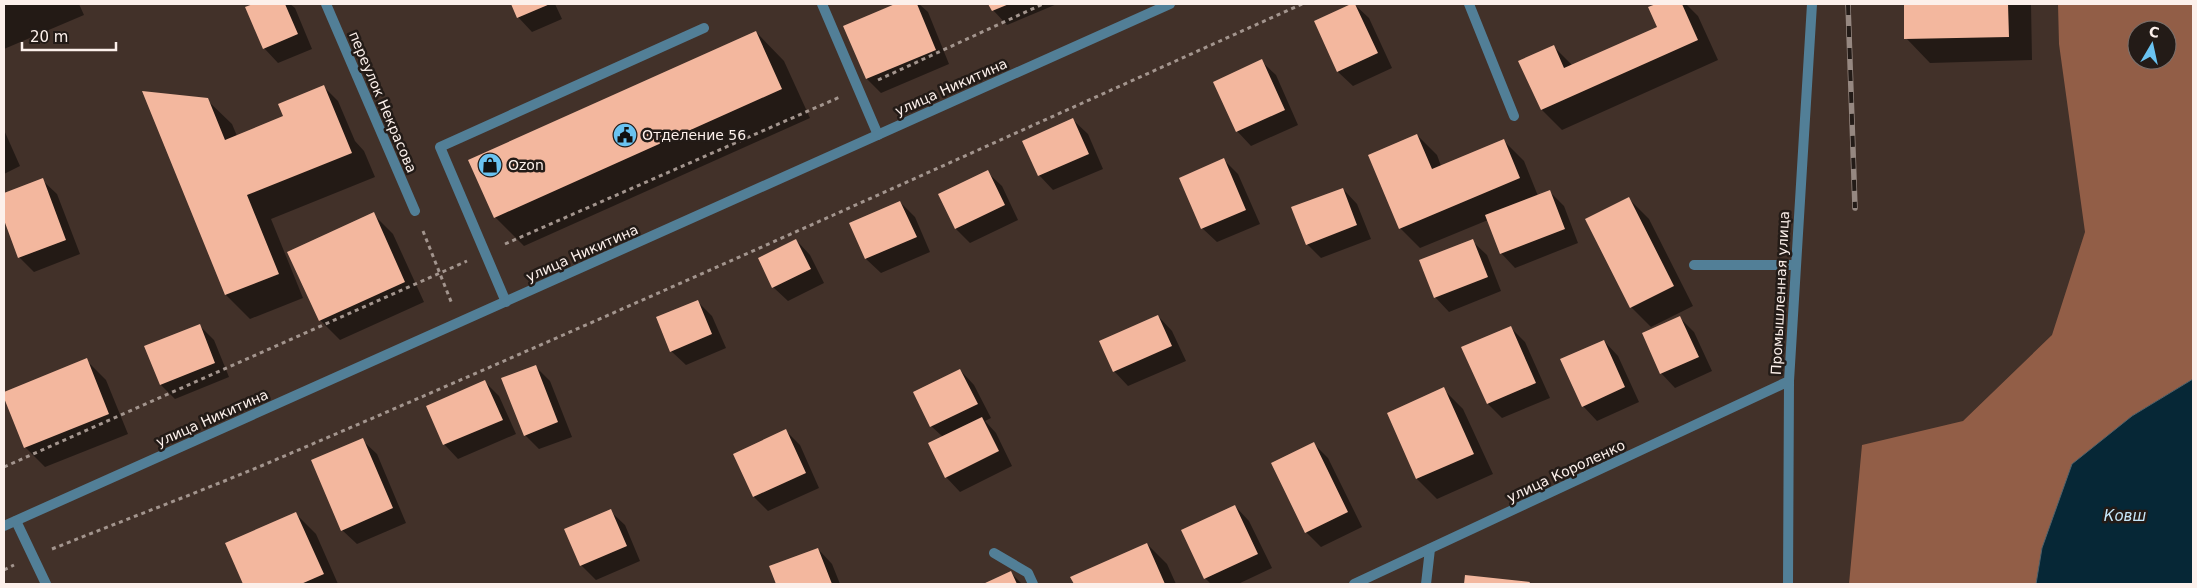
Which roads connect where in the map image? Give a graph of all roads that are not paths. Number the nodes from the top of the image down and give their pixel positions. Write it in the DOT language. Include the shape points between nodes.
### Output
graph roads {
  1 [pos="326,4"];
  2 [pos="822,4"];
  3 [pos="1170,4"];
  4 [pos="1469,4"];
  5 [pos="1812,4"];
  6 [pos="704,28"];
  7 [pos="1514,116"];
  8 [pos="878,135"];
  9 [pos="415,211"];
  10 [pos="1694,265"];
  11 [pos="1795,265"];
  12 [pos="506,302"];
  13 [pos="1789,381"];
  14 [pos="16,521"];
  15 [pos="4,526"];
  16 [pos="1430,550"];
  17 [pos="994,553"];
  18 [pos="46,584"];
  19 [pos="1033,584"];
  20 [pos="1354,584"];
  21 [pos="1426,584"];
  22 [pos="1788,584"];
  1 -- 9 [label="street, переулок Некрасова"];
  2 -- 8 [label="street"];
  3 -- 8 [label="street, улица Никитина"];
  4 -- 7 [label="street"];
  5 -- 11 [label="street, Промышленная улица"];
  6 -- 12 [label="street" via="440,147"];
  8 -- 12 [label="street, улица Никитина"];
  10 -- 11 [label="street"];
  11 -- 13 [label="street, Промышленная улица"];
  12 -- 14 [label="street, улица Никитина"];
  13 -- 16 [label="street, улица Короленко"];
  13 -- 22 [label="street, Промышленная улица"];
  14 -- 15 [label="street, улица Никитина"];
  14 -- 18 [label="street"];
  16 -- 20 [label="street, улица Короленко"];
  16 -- 21 [label="street"];
  17 -- 19 [label="street" via="1028,573"];
}
